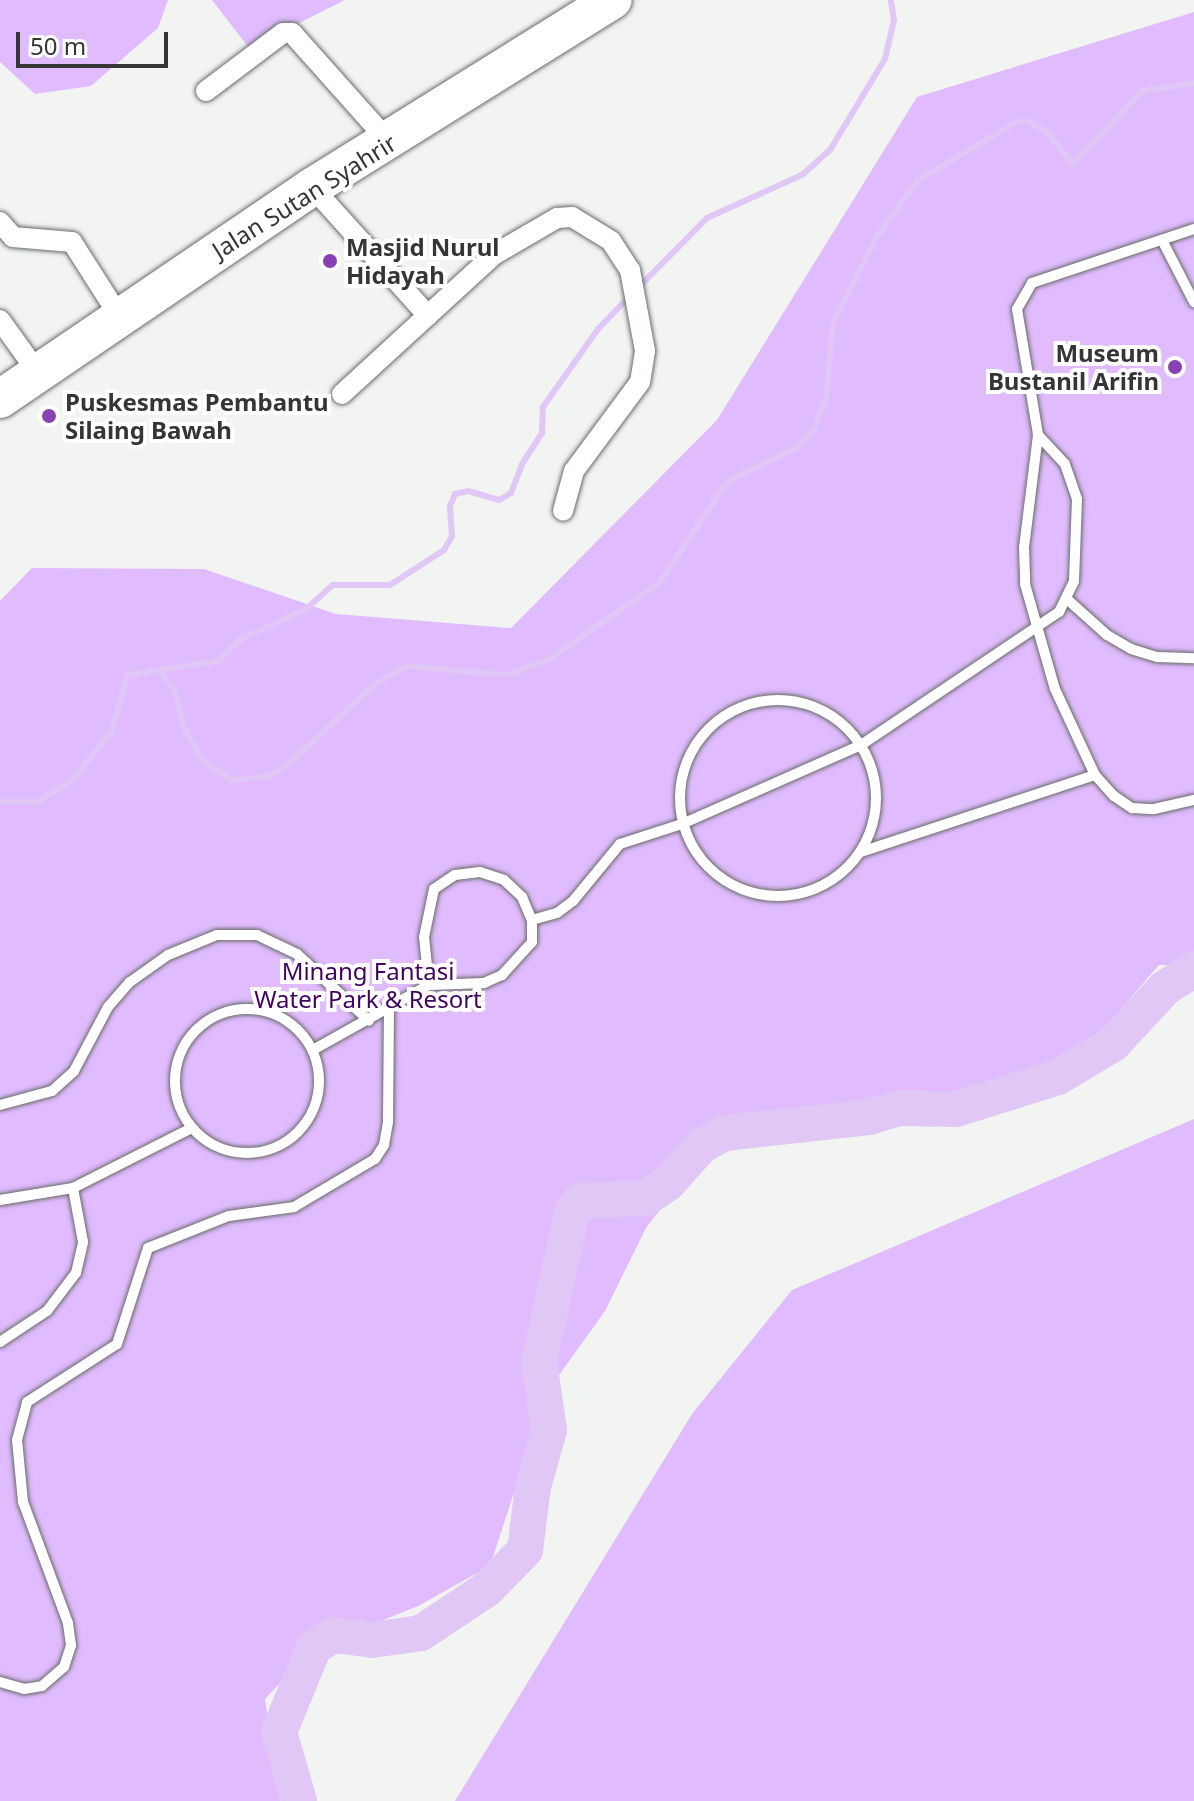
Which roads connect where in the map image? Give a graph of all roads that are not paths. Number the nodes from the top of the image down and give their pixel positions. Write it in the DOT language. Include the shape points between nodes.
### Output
graph roads {
  1 [pos="612,0"];
  2 [pos="206,91"];
  3 [pos="389,142"];
  4 [pos="312,187"];
  5 [pos="0,222"];
  6 [pos="1194,229"];
  7 [pos="1162,240"];
  8 [pos="1194,302"];
  9 [pos="428,316"];
  10 [pos="121,319"];
  11 [pos="0,320"];
  12 [pos="39,374"];
  13 [pos="342,394"];
  14 [pos="0,399"];
  15 [pos="1038,435"];
  16 [pos="563,511"];
  17 [pos="1068,600"];
  18 [pos="1036,629"];
  19 [pos="1194,658"];
  20 [pos="861,745"];
  21 [pos="1095,775"];
  22 [pos="1194,800"];
  23 [pos="682,824"];
  24 [pos="861,852"];
  25 [pos="532,920"];
  26 [pos="429,985"];
  27 [pos="389,1010"];
  28 [pos="369,1021"];
  29 [pos="313,1050"];
  30 [pos="0,1105"];
  31 [pos="192,1128"];
  32 [pos="73,1188"];
  33 [pos="0,1200"];
  34 [pos="0,1342"];
  35 [pos="0,1682"];
  1 -- 3 [label="highway, Jalan Sutan Syahrir"];
  2 -- 3 [label="street" via="283,33 292,33"];
  3 -- 4 [label="highway, Jalan Sutan Syahrir"];
  4 -- 9 [label="street"];
  4 -- 10 [label="highway, Jalan Sutan Syahrir"];
  5 -- 10 [label="street" via="13,237 72,242"];
  6 -- 7 [label="lane"];
  7 -- 8 [label="lane"];
  7 -- 15 [label="lane" via="1032,283 1021,295 1019,328"];
  9 -- 13 [label="street"];
  9 -- 16 [label="street" via="495,254 557,218 572,217 611,241 630,270 645,351 640,382 574,471"];
  10 -- 12 [label="highway, Jalan Sutan Syahrir"];
  11 -- 12 [label="street"];
  12 -- 14 [label="highway, Jalan Sutan Syahrir"];
  15 -- 17 [label="lane" via="1065,464 1077,499 1074,581"];
  15 -- 18 [label="lane" via="1024,547 1025,584"];
  17 -- 18 [label="lane"];
  17 -- 19 [label="lane" via="1131,649 1158,657"];
  18 -- 20 [label="lane"];
  18 -- 21 [label="lane" via="1055,689"];
  20 -- 23 [label="lane"];
  20 -- 23 [label="lane" via="837,720 806,704 771,700 737,709 709,728 688,756 679,790"];
  20 -- 24 [label="lane" via="875,780 875,818"];
  21 -- 22 [label="lane" via="1132,808 1183,806"];
  21 -- 24 [label="lane"];
  23 -- 24 [label="lane" via="708,866 727,883 762,896 800,894 835,879"];
  23 -- 25 [label="lane" via="620,844 573,901 557,913"];
  25 -- 26 [label="lane" via="532,942 502,975 484,983"];
  25 -- 26 [label="lane" via="522,897 492,876 455,875 434,889 424,937"];
  26 -- 27 [label="lane"];
  27 -- 28 [label="lane"];
  27 -- 35 [label="lane" via="388,1122 375,1159 294,1207 229,1216 148,1248 117,1344 27,1402 17,1440 23,1502 68,1623 71,1645 64,1667 42,1686 24,1689"];
  28 -- 29 [label="lane"];
  28 -- 30 [label="lane" via="297,954 257,935 217,935 168,955 130,982 108,1007 74,1071 52,1091"];
  29 -- 31 [label="lane" via="320,1078 315,1108 299,1132 245,1153 215,1146"];
  29 -- 31 [label="lane" via="299,1030 255,1009 208,1020 189,1037 174,1083"];
  31 -- 32 [label="lane"];
  32 -- 33 [label="lane"];
  32 -- 34 [label="lane" via="83,1242 76,1273 47,1311"];
}
